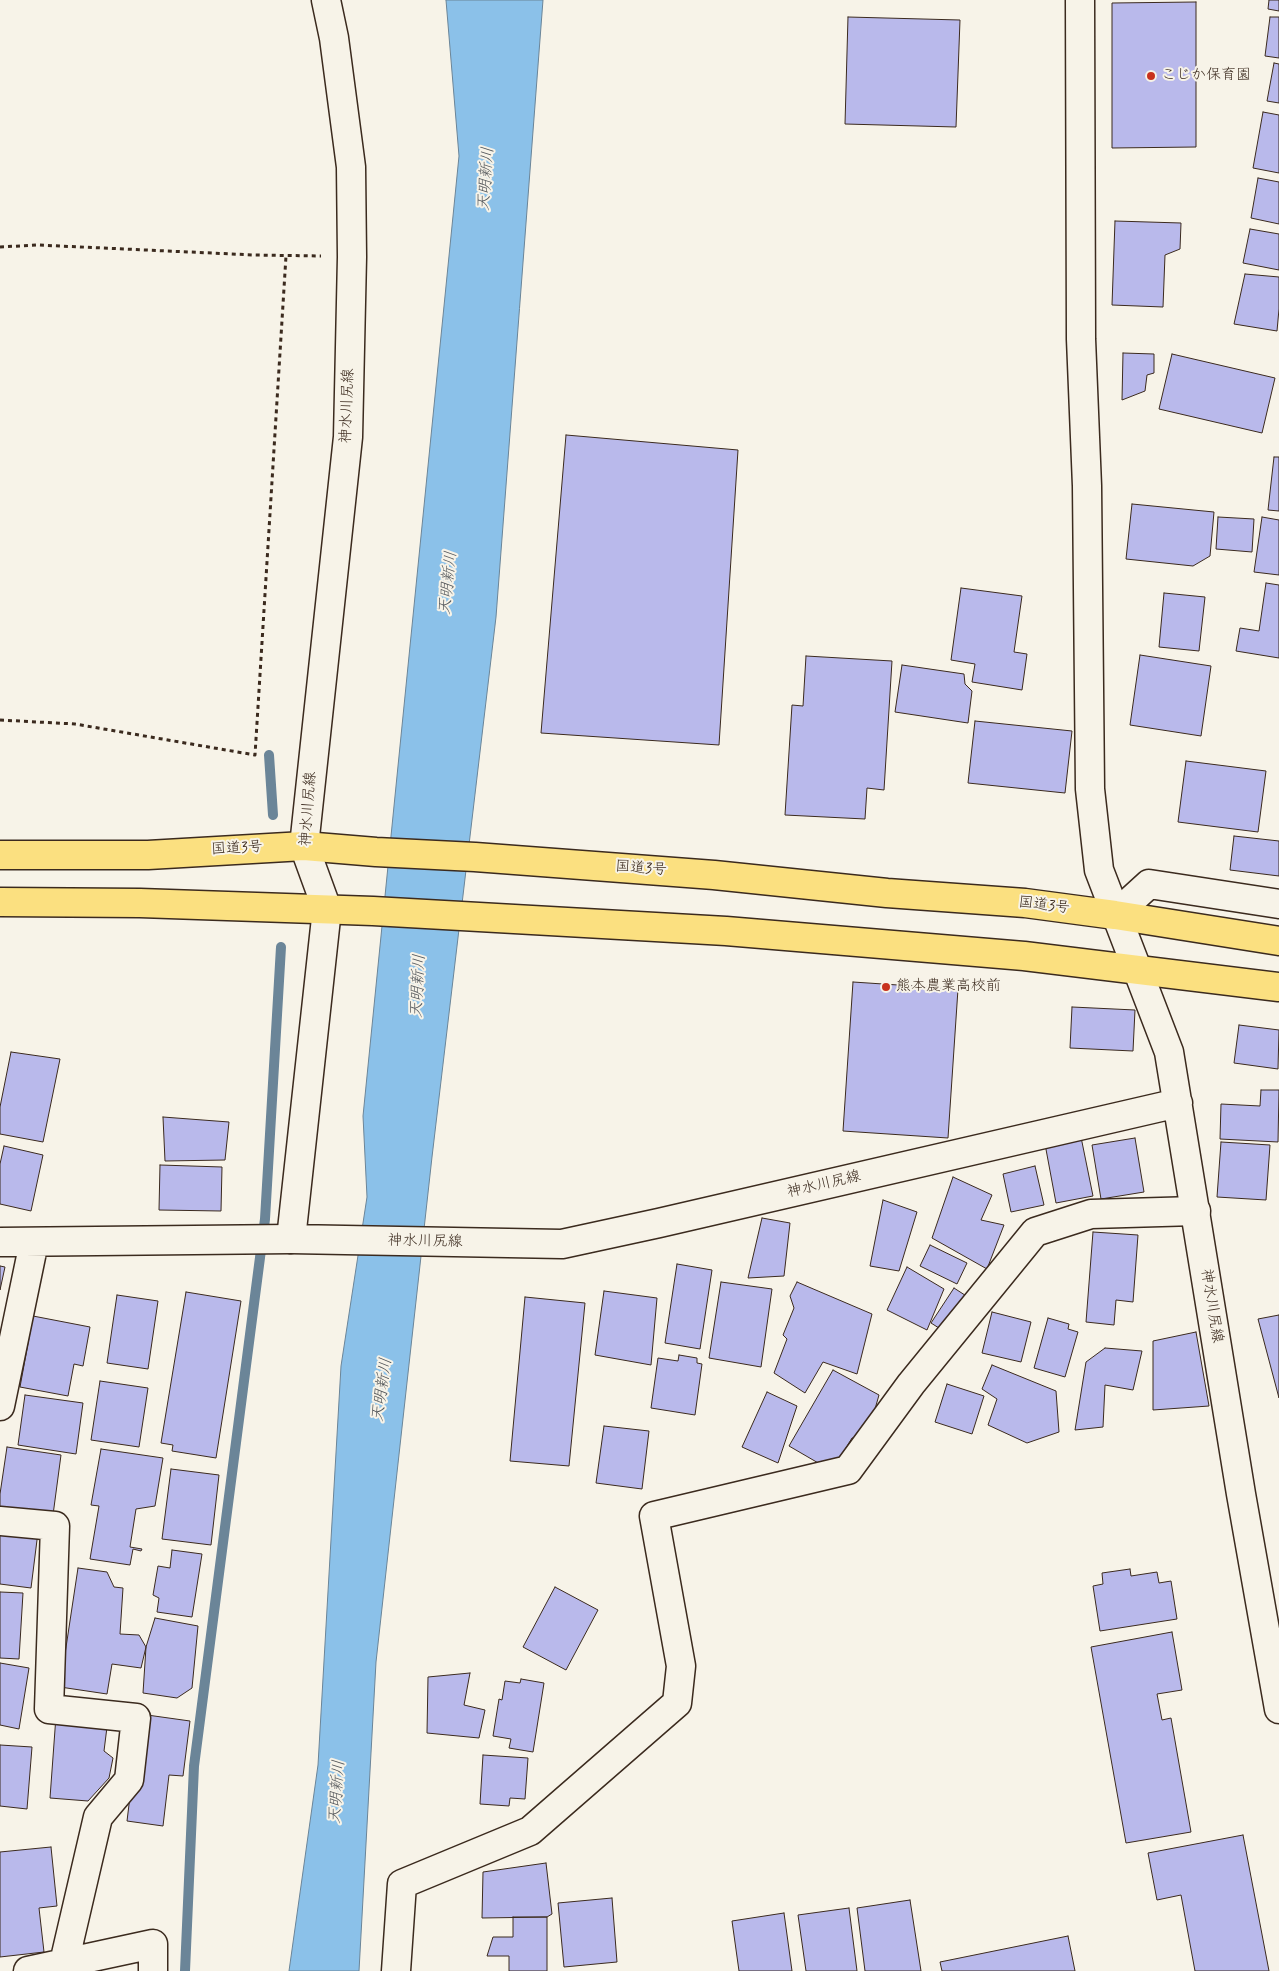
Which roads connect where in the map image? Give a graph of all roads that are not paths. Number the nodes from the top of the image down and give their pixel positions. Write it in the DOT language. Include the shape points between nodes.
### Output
graph roads {
  1 [pos="326,0"];
  2 [pos="1080,0"];
  3 [pos="304,846"];
  4 [pos="0,855"];
  5 [pos="0,902"];
  6 [pos="1279,904"];
  7 [pos="327,909"];
  8 [pos="1115,915"];
  9 [pos="1279,941"];
  10 [pos="1138,970"];
  11 [pos="1279,987"];
  12 [pos="1178,1103"];
  13 [pos="1196,1211"];
  14 [pos="291,1239"];
  15 [pos="0,1242"];
  16 [pos="34,1242"];
  17 [pos="0,1406"];
  18 [pos="0,1522"];
  19 [pos="1279,1709"];
  20 [pos="64,1963"];
  21 [pos="28,1971"];
  22 [pos="153,1971"];
  23 [pos="396,1971"];
  1 -- 3 [label="street, 神水川尻線" via="351,167 348,436"];
  2 -- 8 [label="street" via="1081,330 1087,486 1090,789 1099,870"];
  3 -- 4 [label="highway, 国道3号" via="148,855"];
  3 -- 7 [label="street, 神水川尻線"];
  3 -- 8 [label="highway, 国道3号" via="714,875 1025,903"];
  5 -- 7 [label="highway"];
  6 -- 8 [label="street" via="1149,884"];
  7 -- 10 [label="highway" via="736,932 1024,956"];
  7 -- 14 [label="street, 神水川尻線"];
  8 -- 9 [label="highway, 国道3号"];
  8 -- 10 [label="street"];
  10 -- 11 [label="highway"];
  10 -- 12 [label="street" via="1169,1052"];
  12 -- 13 [label="street, 神水川尻線"];
  12 -- 14 [label="street, 神水川尻線" via="562,1244"];
  13 -- 19 [label="street, 神水川尻線"];
  13 -- 23 [label="street" via="1091,1214 1035,1232 911,1384 848,1470 654,1516 681,1666 677,1702 530,1831 402,1884"];
  14 -- 16 [label="street"];
  15 -- 16 [label="street"];
  16 -- 17 [label="street"];
  18 -- 20 [label="street" via="55,1526 48,1709 136,1718 129,1780 98,1817"];
  20 -- 21 [label="street"];
  20 -- 22 [label="street" via="153,1944"];
}
